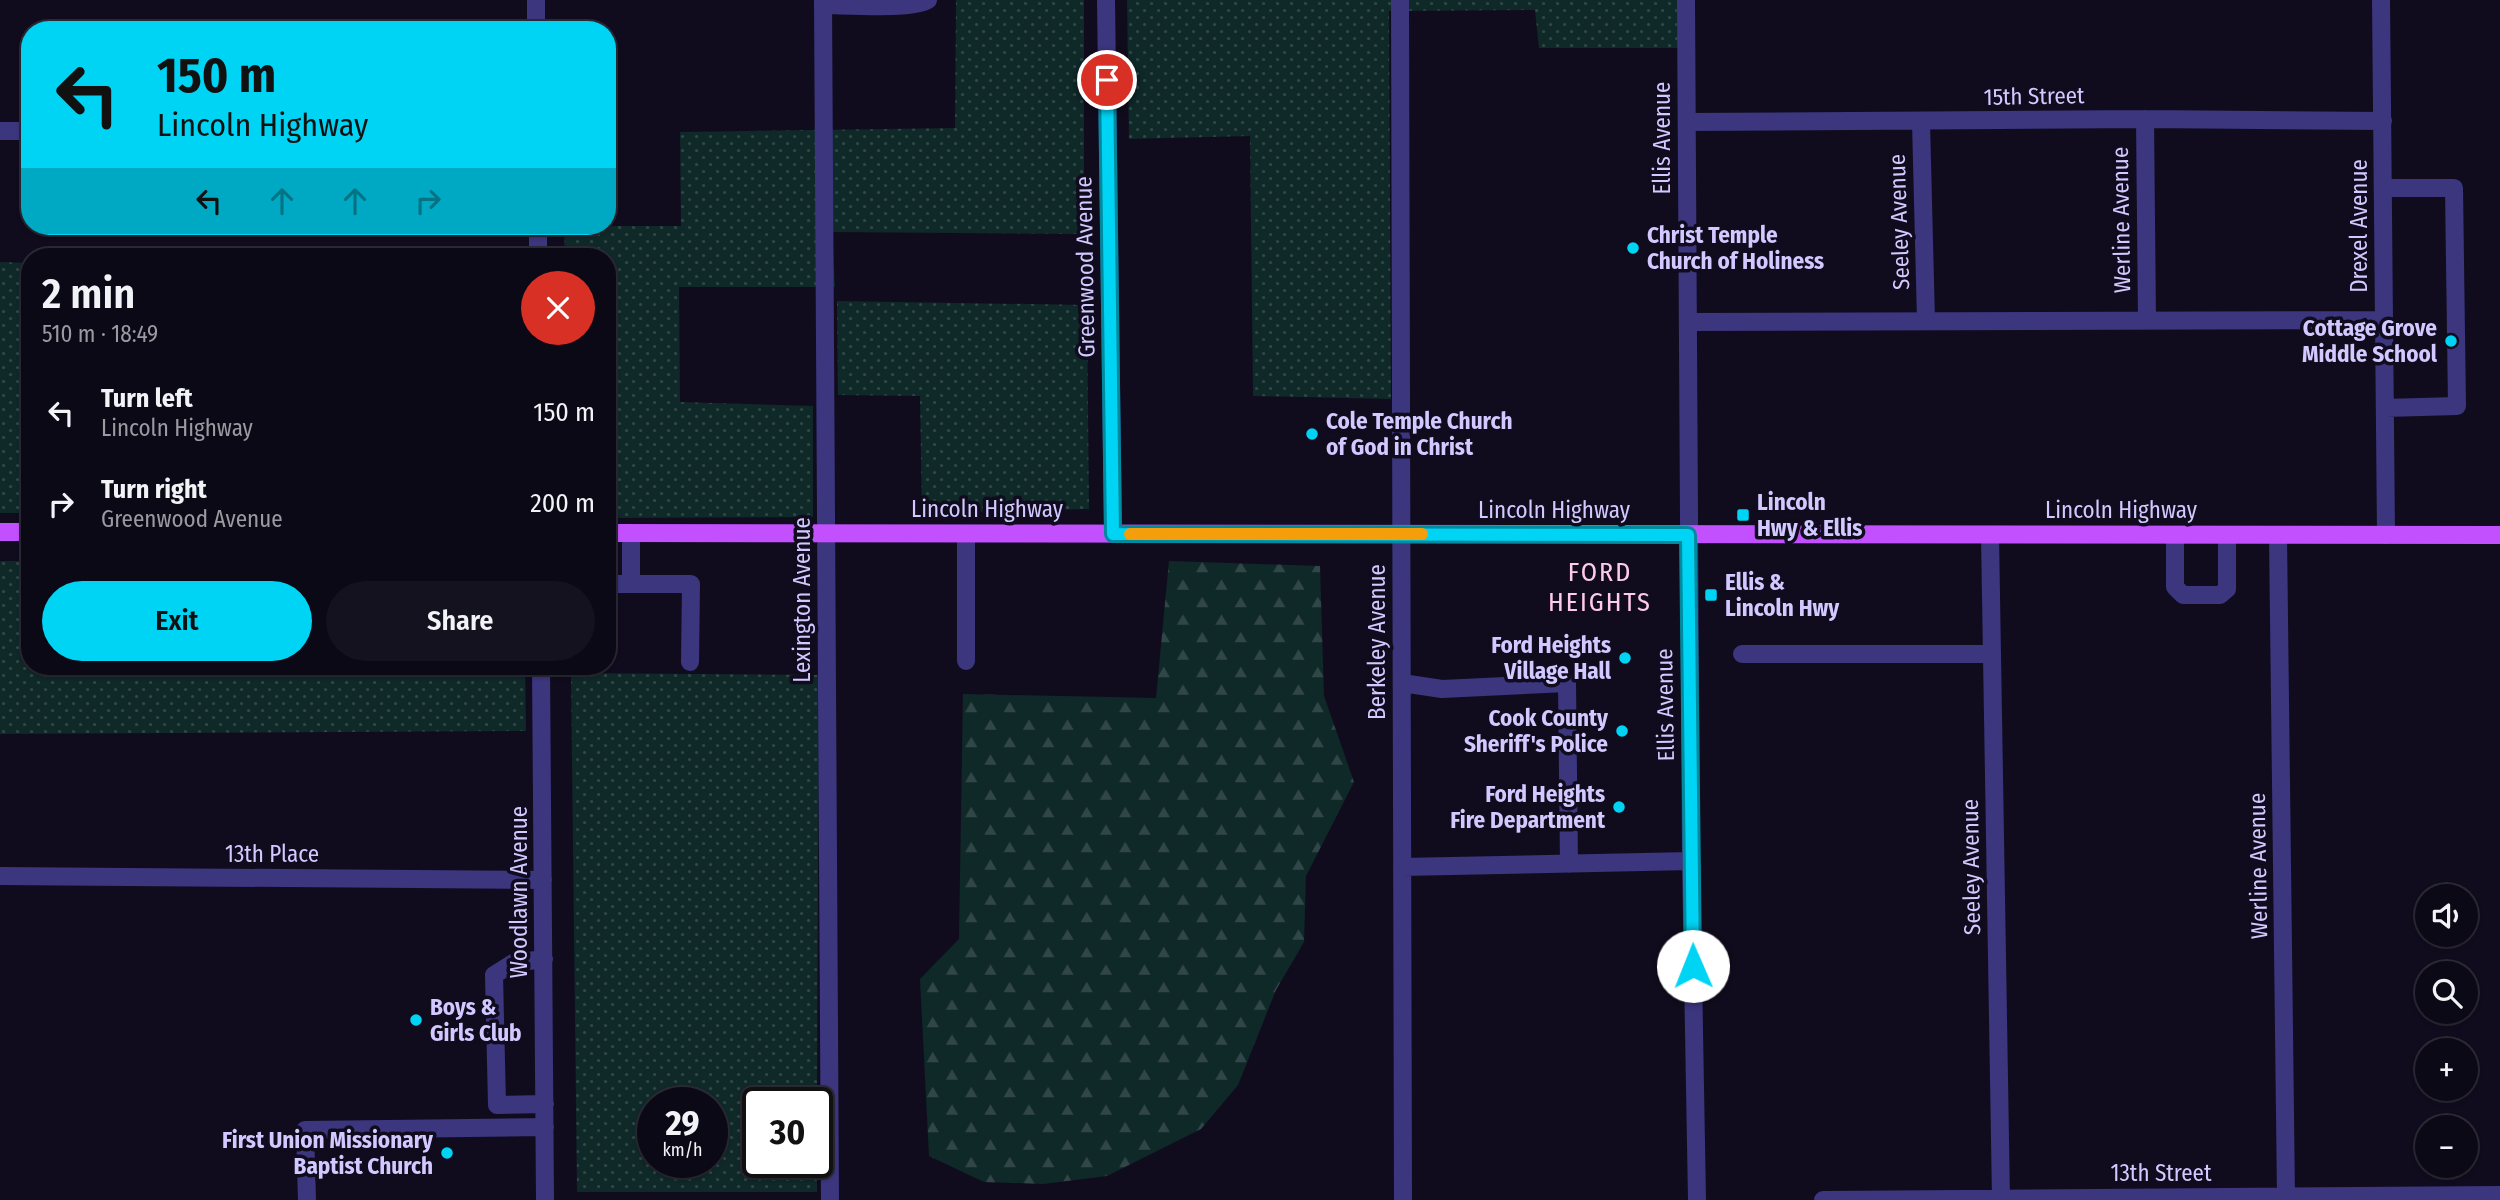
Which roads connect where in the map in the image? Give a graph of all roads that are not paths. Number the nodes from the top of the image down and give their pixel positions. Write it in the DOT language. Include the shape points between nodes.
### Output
graph roads {
  1 [pos="536,0"];
  2 [pos="928,0"];
  3 [pos="1106,0"];
  4 [pos="1400,0"];
  5 [pos="1686,0"];
  6 [pos="2382,0"];
  7 [pos="823,3"];
  8 [pos="536,21"];
  9 [pos="2145,119"];
  10 [pos="2383,121"];
  11 [pos="1686,122"];
  12 [pos="1921,122"];
  13 [pos="0,131"];
  14 [pos="21,131"];
  15 [pos="2383,188"];
  16 [pos="2147,320"];
  17 [pos="2384,320"];
  18 [pos="1926,321"];
  19 [pos="1688,322"];
  20 [pos="2385,408"];
  21 [pos="0,532"];
  22 [pos="21,532"];
  23 [pos="616,533"];
  24 [pos="631,533"];
  25 [pos="826,533"];
  26 [pos="966,534"];
  27 [pos="1113,534"];
  28 [pos="1402,534"];
  29 [pos="1688,535"];
  30 [pos="1990,535"];
  31 [pos="2175,535"];
  32 [pos="2227,535"];
  33 [pos="2278,535"];
  34 [pos="2386,535"];
  35 [pos="2500,535"];
  36 [pos="631,583"];
  37 [pos="616,584"];
  38 [pos="1742,654"];
  39 [pos="1992,654"];
  40 [pos="967,661"];
  41 [pos="690,662"];
  42 [pos="541,675"];
  43 [pos="1402,683"];
  44 [pos="1691,861"];
  45 [pos="1569,864"];
  46 [pos="1402,866"];
  47 [pos="0,876"];
  48 [pos="543,880"];
  49 [pos="544,960"];
  50 [pos="545,1104"];
  51 [pos="545,1127"];
  52 [pos="2500,1195"];
  53 [pos="2286,1197"];
  54 [pos="2001,1199"];
  55 [pos="307,1200"];
  56 [pos="545,1200"];
  57 [pos="830,1200"];
  58 [pos="1404,1200"];
  59 [pos="1697,1200"];
  60 [pos="1823,1200"];
  1 -- 8 [label="street"];
  2 -- 7 [label="street" via="908,6"];
  3 -- 27 [label="street, Greenwood Avenue"];
  4 -- 28 [label="street, Berkeley Avenue"];
  5 -- 11 [label="street, Ellis Avenue"];
  6 -- 10 [label="street, Drexel Avenue"];
  7 -- 25 [label="street, Lexington Avenue"];
  9 -- 10 [label="street, 15th Street"];
  9 -- 12 [label="street, 15th Street"];
  9 -- 16 [label="street, Werline Avenue"];
  10 -- 15 [label="street, Drexel Avenue"];
  11 -- 12 [label="street, 15th Street"];
  11 -- 19 [label="street, Ellis Avenue"];
  12 -- 18 [label="street, Seeley Avenue"];
  13 -- 14 [label="street"];
  15 -- 17 [label="street, Drexel Avenue"];
  15 -- 20 [label="street" via="2454,188 2456,406"];
  16 -- 17 [label="street"];
  16 -- 18 [label="street"];
  17 -- 20 [label="street, Drexel Avenue"];
  18 -- 19 [label="street"];
  19 -- 29 [label="street, Ellis Avenue"];
  20 -- 34 [label="street, Drexel Avenue"];
  21 -- 22 [label="main road"];
  23 -- 24 [label="main road, Lincoln Highway"];
  24 -- 25 [label="main road, Lincoln Highway"];
  24 -- 36 [label="street"];
  25 -- 26 [label="main road, Lincoln Highway"];
  25 -- 57 [label="street, Lexington Avenue"];
  26 -- 27 [label="main road, Lincoln Highway"];
  26 -- 40 [label="street"];
  27 -- 28 [label="main road, Lincoln Highway"];
  28 -- 29 [label="main road, Lincoln Highway"];
  28 -- 43 [label="street, Berkeley Avenue"];
  29 -- 30 [label="main road, Lincoln Highway"];
  29 -- 44 [label="street, Ellis Avenue"];
  30 -- 31 [label="main road, Lincoln Highway"];
  30 -- 39 [label="street, Seeley Avenue"];
  31 -- 32 [label="main road, Lincoln Highway"];
  31 -- 32 [label="street" via="2175,587 2183,595 2220,595 2227,589"];
  32 -- 33 [label="main road, Lincoln Highway"];
  33 -- 34 [label="main road, Lincoln Highway"];
  33 -- 53 [label="street, Werline Avenue"];
  34 -- 35 [label="main road, Lincoln Highway"];
  36 -- 37 [label="street"];
  36 -- 41 [label="street" via="691,584"];
  38 -- 39 [label="street"];
  39 -- 54 [label="street, Seeley Avenue"];
  42 -- 48 [label="street, Woodlawn Avenue"];
  43 -- 45 [label="street" via="1442,689 1567,682"];
  43 -- 46 [label="street, Berkeley Avenue"];
  44 -- 45 [label="street"];
  44 -- 59 [label="street, Ellis Avenue"];
  45 -- 46 [label="street"];
  46 -- 58 [label="street, Berkeley Avenue"];
  47 -- 48 [label="street, 13th Place"];
  48 -- 49 [label="street, Woodlawn Avenue"];
  49 -- 50 [label="street, Woodlawn Avenue"];
  49 -- 50 [label="street" via="513,963 494,975 497,1105"];
  50 -- 51 [label="street, Woodlawn Avenue"];
  51 -- 55 [label="street" via="305,1130"];
  51 -- 56 [label="street, Woodlawn Avenue"];
  52 -- 53 [label="street, 13th Street"];
  53 -- 54 [label="street, 13th Street"];
  54 -- 60 [label="street, 13th Street"];
}
